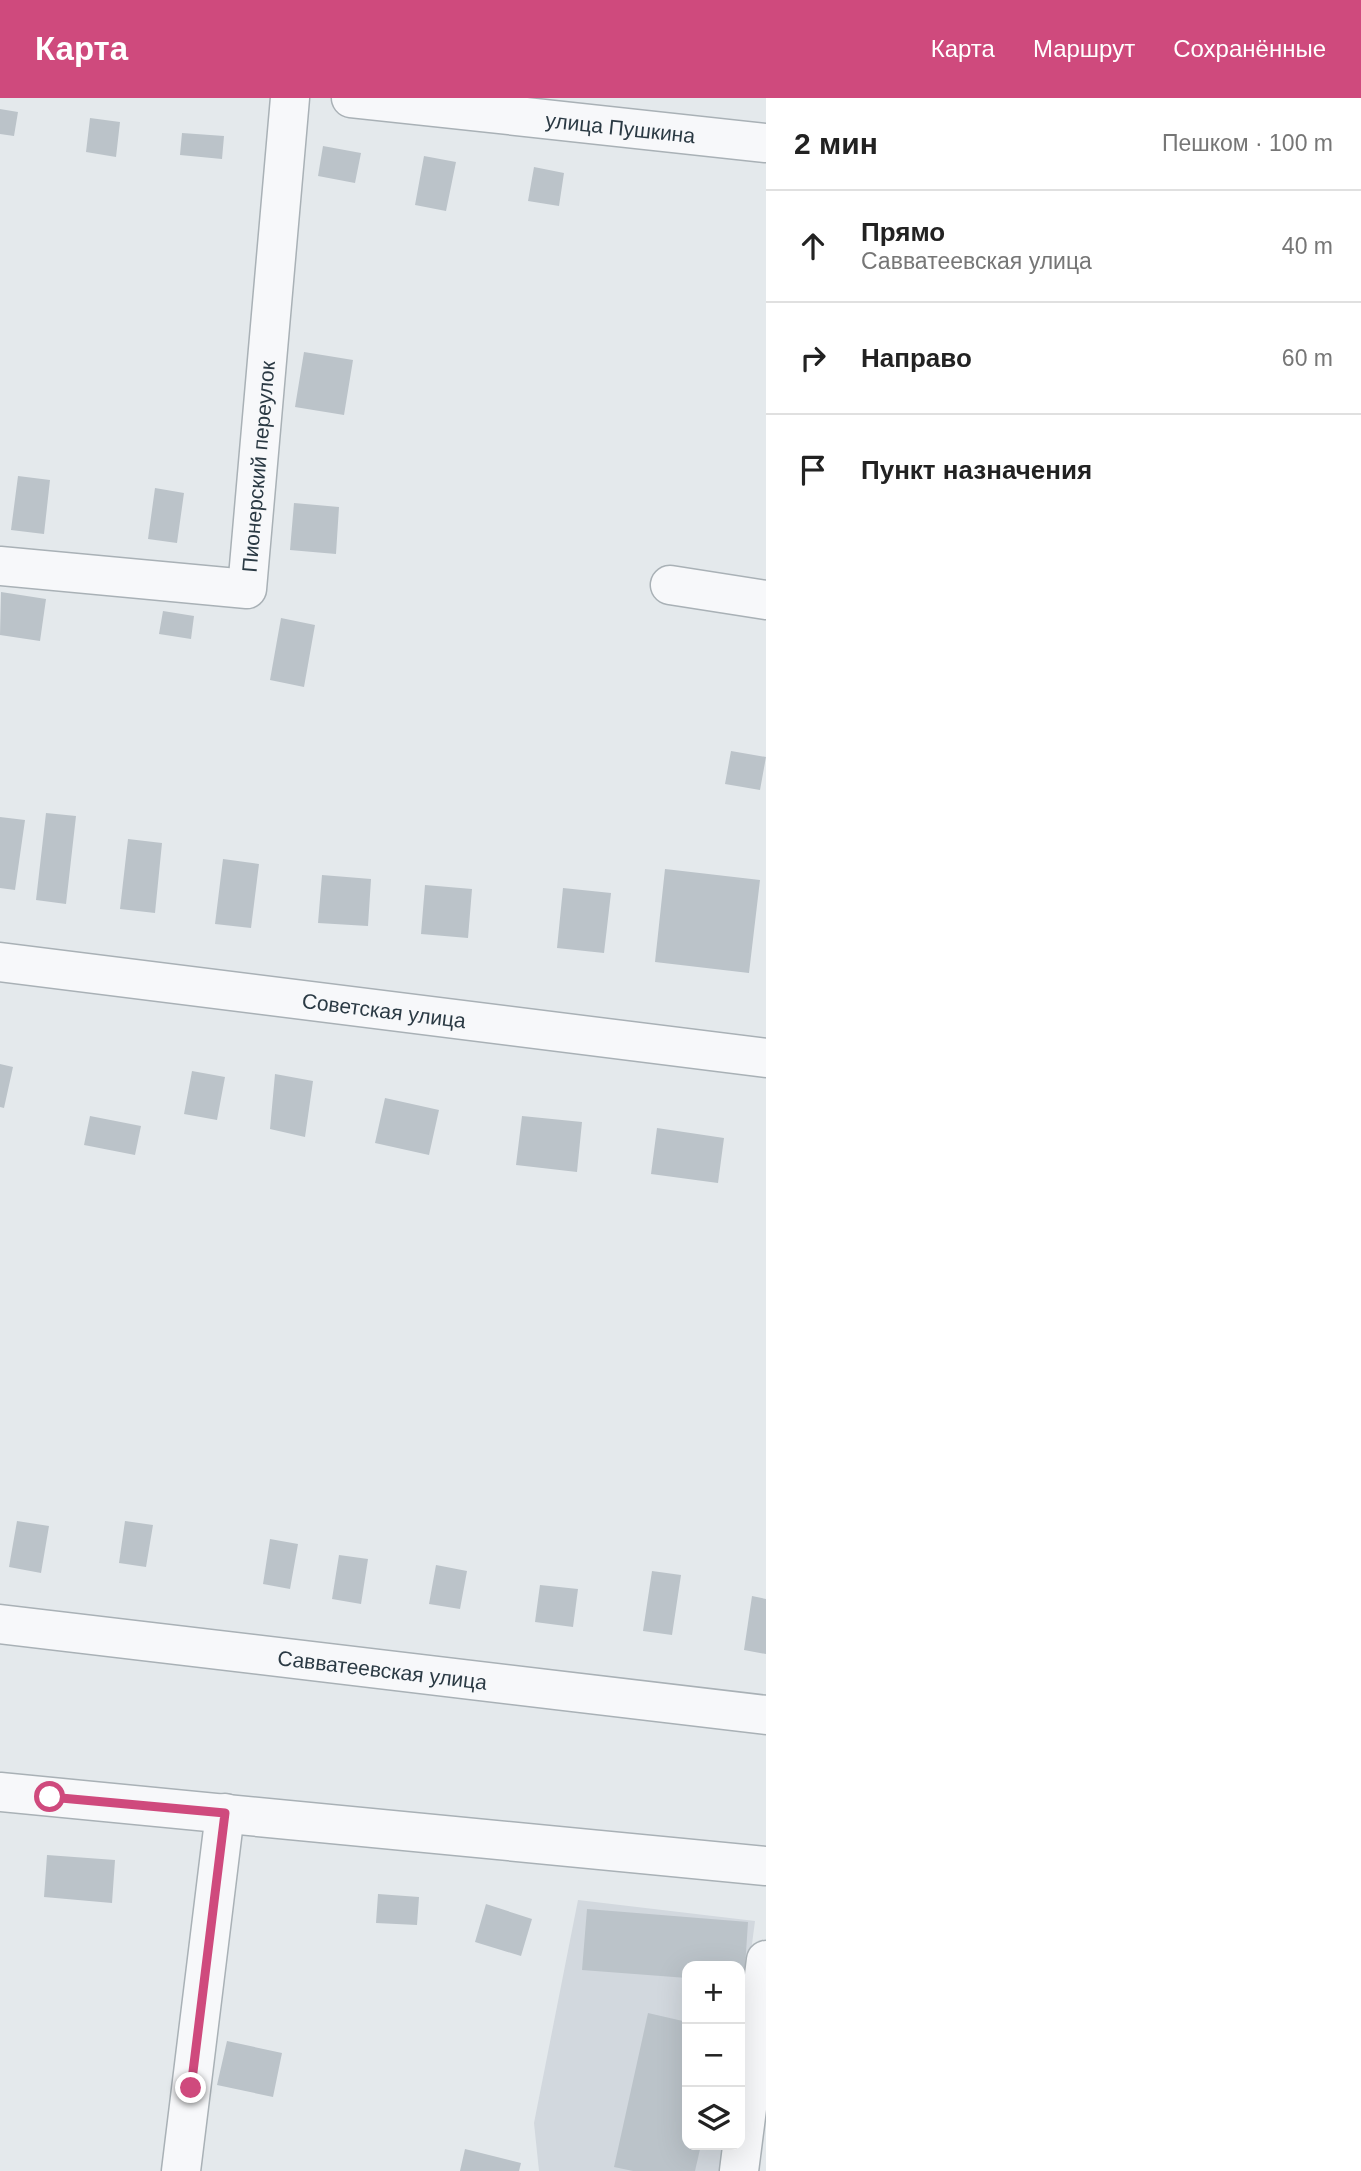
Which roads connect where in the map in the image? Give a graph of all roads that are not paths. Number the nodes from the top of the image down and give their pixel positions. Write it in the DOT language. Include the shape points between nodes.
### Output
graph roads {
  1 [pos="290,98"];
  2 [pos="351,98"];
  3 [pos="766,143"];
  4 [pos="0,566"];
  5 [pos="670,585"];
  6 [pos="766,600"];
  7 [pos="0,962"];
  8 [pos="766,1058"];
  9 [pos="0,1624"];
  10 [pos="766,1715"];
  11 [pos="0,1792"];
  12 [pos="225,1813"];
  13 [pos="766,1866"];
  14 [pos="766,1960"];
  15 [pos="181,2171"];
  16 [pos="739,2171"];
  1 -- 4 [label="street, Пионерский переулок" via="247,589"];
  2 -- 3 [label="street, улица Пушкина"];
  5 -- 6 [label="street"];
  7 -- 8 [label="street, Советская улица"];
  9 -- 10 [label="street, Савватеевская улица"];
  11 -- 12 [label="street"];
  12 -- 13 [label="street"];
  12 -- 15 [label="street"];
  14 -- 16 [label="street"];
}
